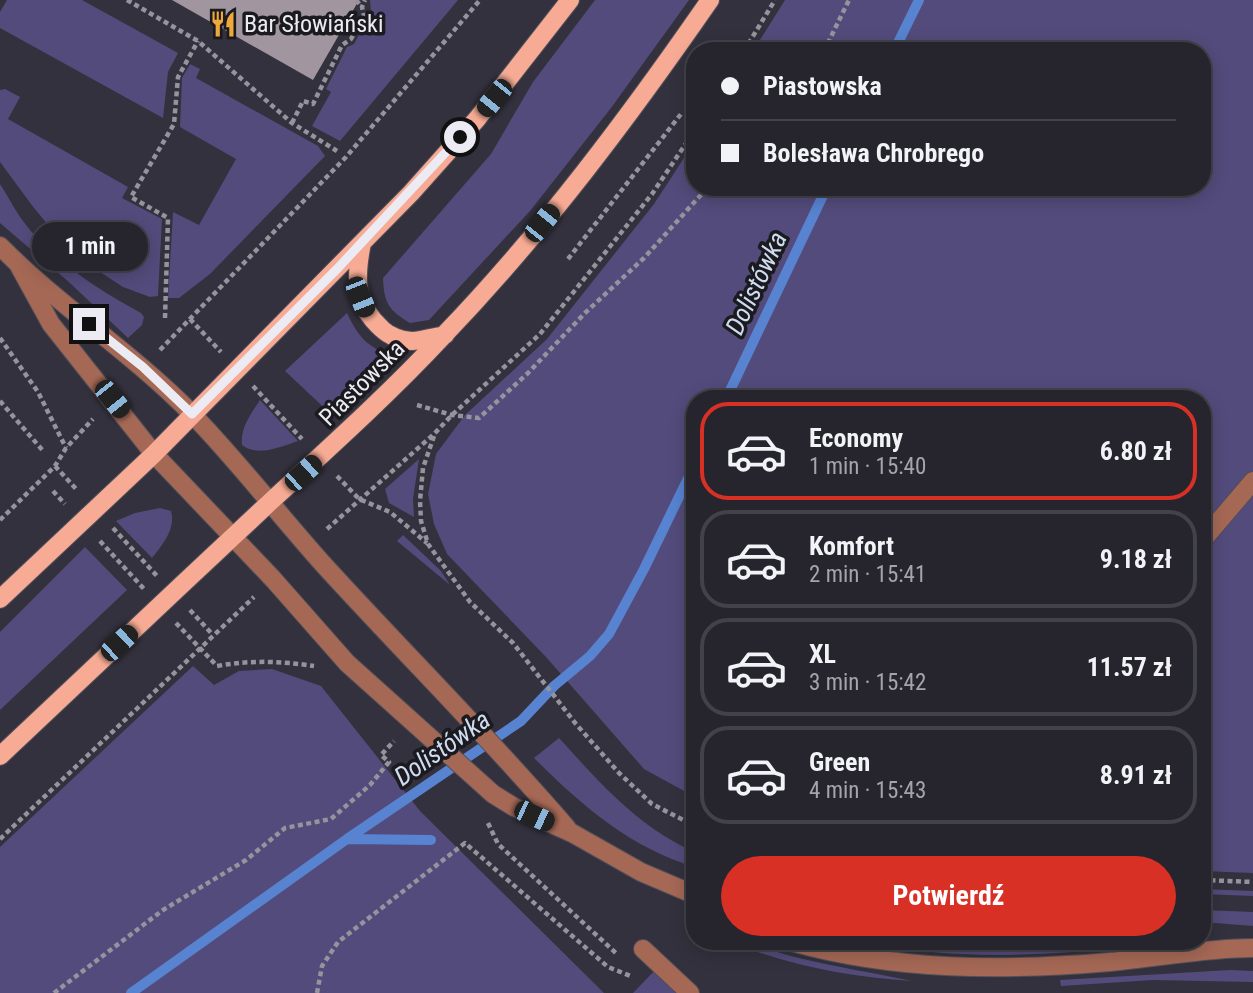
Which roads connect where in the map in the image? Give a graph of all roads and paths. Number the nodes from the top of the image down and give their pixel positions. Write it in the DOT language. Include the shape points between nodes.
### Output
graph roads {
  1 [pos="127,0"];
  2 [pos="356,0"];
  3 [pos="365,0"];
  4 [pos="480,0"];
  5 [pos="570,0"];
  6 [pos="710,0"];
  7 [pos="775,0"];
  8 [pos="849,0"];
  9 [pos="362,7"];
  10 [pos="198,41"];
  11 [pos="749,42"];
  12 [pos="828,42"];
  13 [pos="681,114"];
  14 [pos="292,123"];
  15 [pos="686,143"];
  16 [pos="337,151"];
  17 [pos="700,196"];
  18 [pos="362,243"];
  19 [pos="0,246"];
  20 [pos="568,259"];
  21 [pos="18,264"];
  22 [pos="165,318"];
  23 [pos="190,319"];
  24 [pos="445,335"];
  25 [pos="1,340"];
  26 [pos="143,367"];
  27 [pos="237,369"];
  28 [pos="112,399"];
  29 [pos="0,401"];
  30 [pos="417,405"];
  31 [pos="192,414"];
  32 [pos="452,415"];
  33 [pos="435,434"];
  34 [pos="66,447"];
  35 [pos="44,452"];
  36 [pos="154,454"];
  37 [pos="320,458"];
  38 [pos="55,466"];
  39 [pos="1253,481"];
  40 [pos="359,499"];
  41 [pos="269,503"];
  42 [pos="95,509"];
  43 [pos="0,520"];
  44 [pos="1211,530"];
  45 [pos="233,538"];
  46 [pos="428,544"];
  47 [pos="308,547"];
  48 [pos="274,579"];
  49 [pos="173,593"];
  50 [pos="0,600"];
  51 [pos="213,635"];
  52 [pos="394,741"];
  53 [pos="0,756"];
  54 [pos="686,822"];
  55 [pos="488,823"];
  56 [pos="572,833"];
  57 [pos="0,839"];
  58 [pos="1211,880"];
  59 [pos="1253,882"];
  60 [pos="686,891"];
  61 [pos="1211,946"];
  62 [pos="1229,948"];
  63 [pos="1253,948"];
  64 [pos="643,949"];
  65 [pos="823,950"];
  66 [pos="621,958"];
  67 [pos="632,967"];
  68 [pos="54,993"];
  69 [pos="317,993"];
  70 [pos="690,993"];
  1 -- 10 [label="path"];
  2 -- 9 [label="path"];
  3 -- 9 [label="path"];
  4 -- 23 [label="path" via="346,157"];
  5 -- 18 [label="main road" via="477,119"];
  6 -- 24 [label="main road, Piastowska" via="627,117"];
  7 -- 11 [label="path"];
  8 -- 12 [label="path"];
  9 -- 14 [label="path" via="364,16 351,39 342,45 313,104 303,101"];
  10 -- 14 [label="path"];
  10 -- 22 [label="path" via="178,77 174,124 131,197 168,218"];
  13 -- 20 [label="path"];
  14 -- 16 [label="path"];
  15 -- 32 [label="path" via="652,194 540,334"];
  17 -- 32 [label="path" via="644,258 480,418"];
  18 -- 24 [label="main road" via="357,269 368,316 387,335 410,341"];
  18 -- 27 [label="main road"];
  19 -- 21 [label="street"];
  21 -- 26 [label="street"];
  21 -- 28 [label="street" via="51,324"];
  23 -- 26 [label="path"];
  23 -- 27 [label="path"];
  24 -- 37 [label="main road, Piastowska"];
  25 -- 34 [label="path" via="37,392"];
  26 -- 31 [label="street"];
  27 -- 31 [label="main road"];
  27 -- 37 [label="path"];
  28 -- 34 [label="path"];
  28 -- 36 [label="street"];
  29 -- 35 [label="path"];
  30 -- 32 [label="path"];
  31 -- 36 [label="main road"];
  31 -- 41 [label="street"];
  32 -- 33 [label="path"];
  33 -- 40 [label="path"];
  33 -- 46 [label="path" via="423,468 420,501"];
  34 -- 38 [label="path"];
  36 -- 42 [label="main road"];
  36 -- 45 [label="street"];
  37 -- 40 [label="path"];
  37 -- 41 [label="main road, Piastowska"];
  38 -- 42 [label="path"];
  38 -- 43 [label="path"];
  39 -- 44 [label="street"];
  40 -- 46 [label="path" via="390,512"];
  40 -- 47 [label="path"];
  41 -- 45 [label="main road, Piastowska"];
  41 -- 47 [label="street"];
  42 -- 49 [label="path"];
  42 -- 50 [label="main road"];
  45 -- 48 [label="street"];
  45 -- 49 [label="main road, Piastowska"];
  46 -- 54 [label="path" via="470,602 513,643 618,773 652,804"];
  47 -- 56 [label="street"];
  48 -- 51 [label="path"];
  48 -- 56 [label="street" via="347,663 493,794"];
  49 -- 51 [label="path"];
  49 -- 53 [label="main road, Piastowska"];
  51 -- 57 [label="path"];
  52 -- 68 [label="path" via="381,755 389,762 331,819 285,828 246,860 163,910"];
  55 -- 66 [label="path" via="498,844"];
  56 -- 60 [label="street" via="641,872"];
  58 -- 59 [label="path"];
  61 -- 62 [label="street"];
  62 -- 63 [label="street"];
  62 -- 65 [label="street" via="1112,962 1004,968 901,963"];
  64 -- 70 [label="street"];
  67 -- 69 [label="path" via="642,977 608,967 465,843 338,942 322,966"];
}
